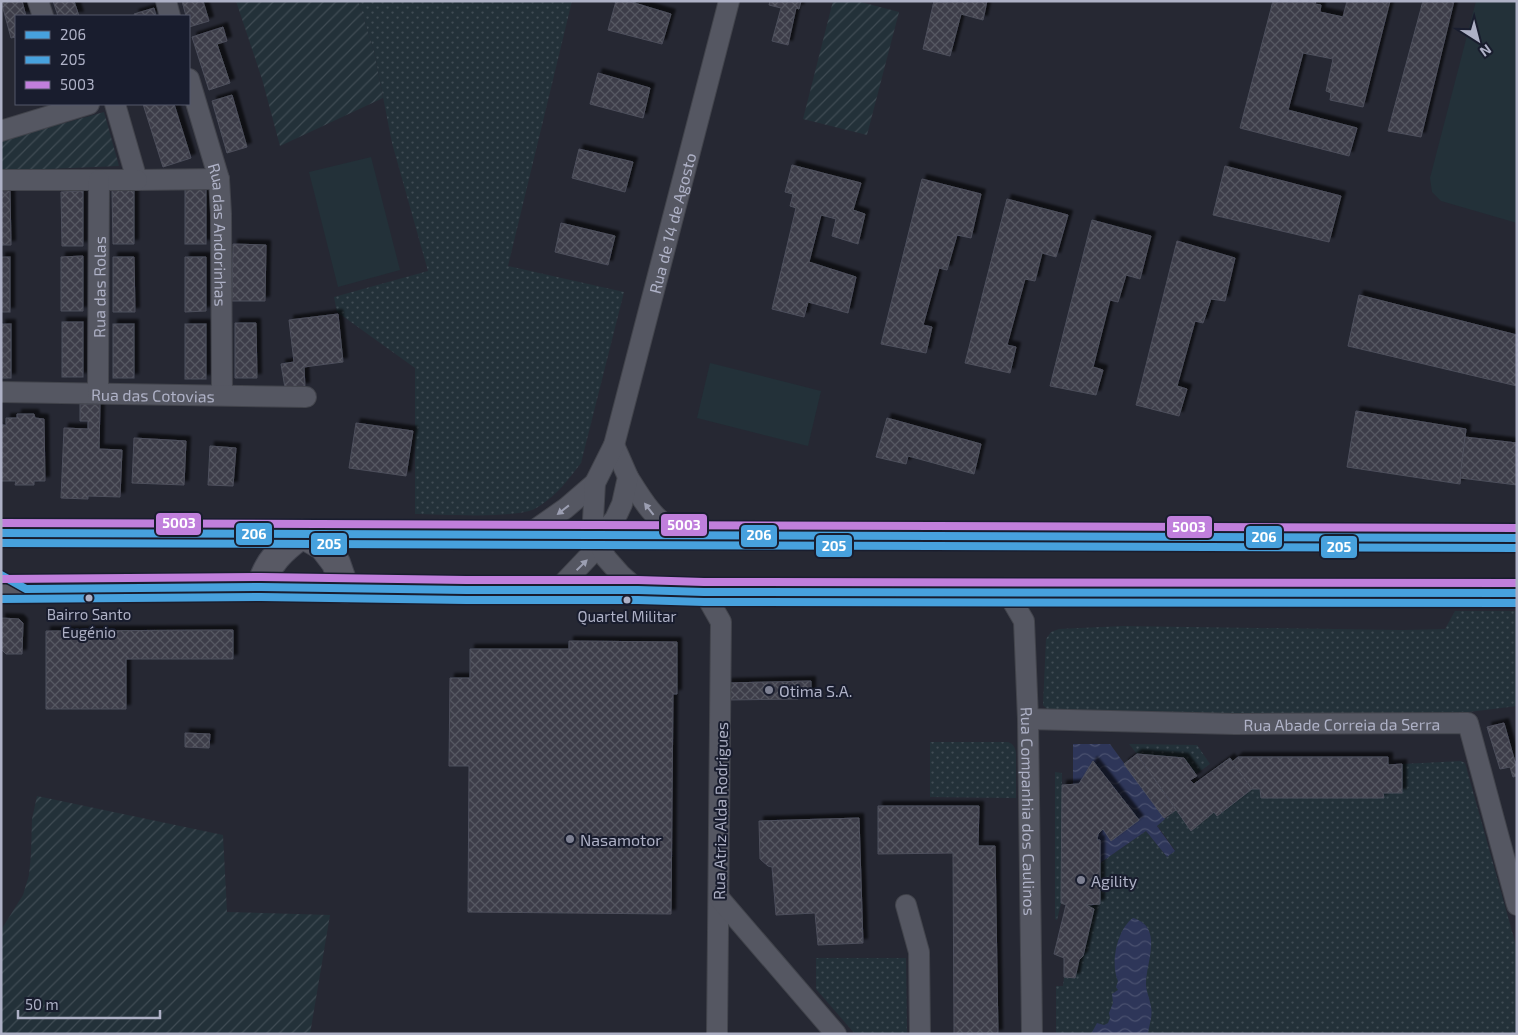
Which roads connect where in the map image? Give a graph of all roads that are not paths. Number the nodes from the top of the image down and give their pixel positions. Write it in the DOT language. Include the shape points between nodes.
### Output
graph roads {
  1 [pos="38,1"];
  2 [pos="166,1"];
  3 [pos="729,1"];
  4 [pos="43,15"];
  5 [pos="170,15"];
  6 [pos="190,82"];
  7 [pos="115,105"];
  8 [pos="77,106"];
  9 [pos="1,131"];
  10 [pos="219,179"];
  11 [pos="1,180"];
  12 [pos="99,180"];
  13 [pos="137,180"];
  14 [pos="1,392"];
  15 [pos="98,393"];
  16 [pos="222,395"];
  17 [pos="306,397"];
  18 [pos="614,445"];
  19 [pos="628,477"];
  20 [pos="595,483"];
  21 [pos="1,533"];
  22 [pos="302,534"];
  23 [pos="529,534"];
  24 [pos="677,534"];
  25 [pos="600,536"];
  26 [pos="1517,538"];
  27 [pos="1,576"];
  28 [pos="261,587"];
  29 [pos="14,589"];
  30 [pos="345,589"];
  31 [pos="557,590"];
  32 [pos="638,590"];
  33 [pos="704,592"];
  34 [pos="1007,592"];
  35 [pos="1517,593"];
  36 [pos="1028,719"];
  37 [pos="719,898"];
  38 [pos="906,905"];
  39 [pos="1517,905"];
  40 [pos="717,1034"];
  41 [pos="836,1034"];
  42 [pos="920,1034"];
  43 [pos="1032,1034"];
  1 -- 4 [label="street"];
  2 -- 5 [label="street"];
  3 -- 18 [label="street, Rua de 14 de Agosto"];
  6 -- 10 [label="street, Rua das Andorinhas"];
  7 -- 13 [label="street"];
  8 -- 9 [label="street"];
  10 -- 13 [label="street"];
  10 -- 16 [label="street, Rua das Andorinhas"];
  11 -- 12 [label="street"];
  12 -- 13 [label="street"];
  12 -- 15 [label="street, Rua das Rolas"];
  14 -- 15 [label="street, Rua das Cotovias"];
  15 -- 16 [label="street, Rua das Cotovias"];
  16 -- 17 [label="street, Rua das Cotovias"];
  18 -- 19 [label="street"];
  18 -- 20 [label="street, Rua de 14 de Agosto"];
  24 -- 19 [label="street, one-way" via="657,519"];
  19 -- 25 [label="street" via="619,511"];
  20 -- 23 [label="street, Rua de 14 de Agosto, one-way"];
  20 -- 25 [label="street, Rua de 14 de Agosto" via="593,520"];
  21 -- 22 [label="main road"];
  22 -- 23 [label="main road"];
  22 -- 28 [label="main road" via="273,561 264,573"];
  22 -- 30 [label="main road" via="323,546 336,563"];
  23 -- 25 [label="main road"];
  24 -- 25 [label="main road"];
  24 -- 26 [label="main road"];
  31 -- 25 [label="street, one-way" via="588,559"];
  25 -- 32 [label="street, Rua de 14 de Agosto" via="606,558"];
  27 -- 29 [label="street"];
  28 -- 29 [label="main road"];
  28 -- 30 [label="main road"];
  30 -- 31 [label="main road"];
  31 -- 32 [label="main road"];
  32 -- 33 [label="main road"];
  33 -- 34 [label="main road"];
  33 -- 37 [label="street, Rua Atriz Alda Rodrigues" via="721,622"];
  34 -- 35 [label="main road"];
  34 -- 36 [label="street, Rua Companhia dos Caulinos" via="1024,621"];
  36 -- 39 [label="street, Rua Abade Correia da Serra" via="1235,724 1468,723"];
  36 -- 43 [label="street, Rua Companhia dos Caulinos"];
  37 -- 40 [label="street, Rua Atriz Alda Rodrigues"];
  37 -- 41 [label="street"];
  38 -- 42 [label="street" via="919,952"];
}
